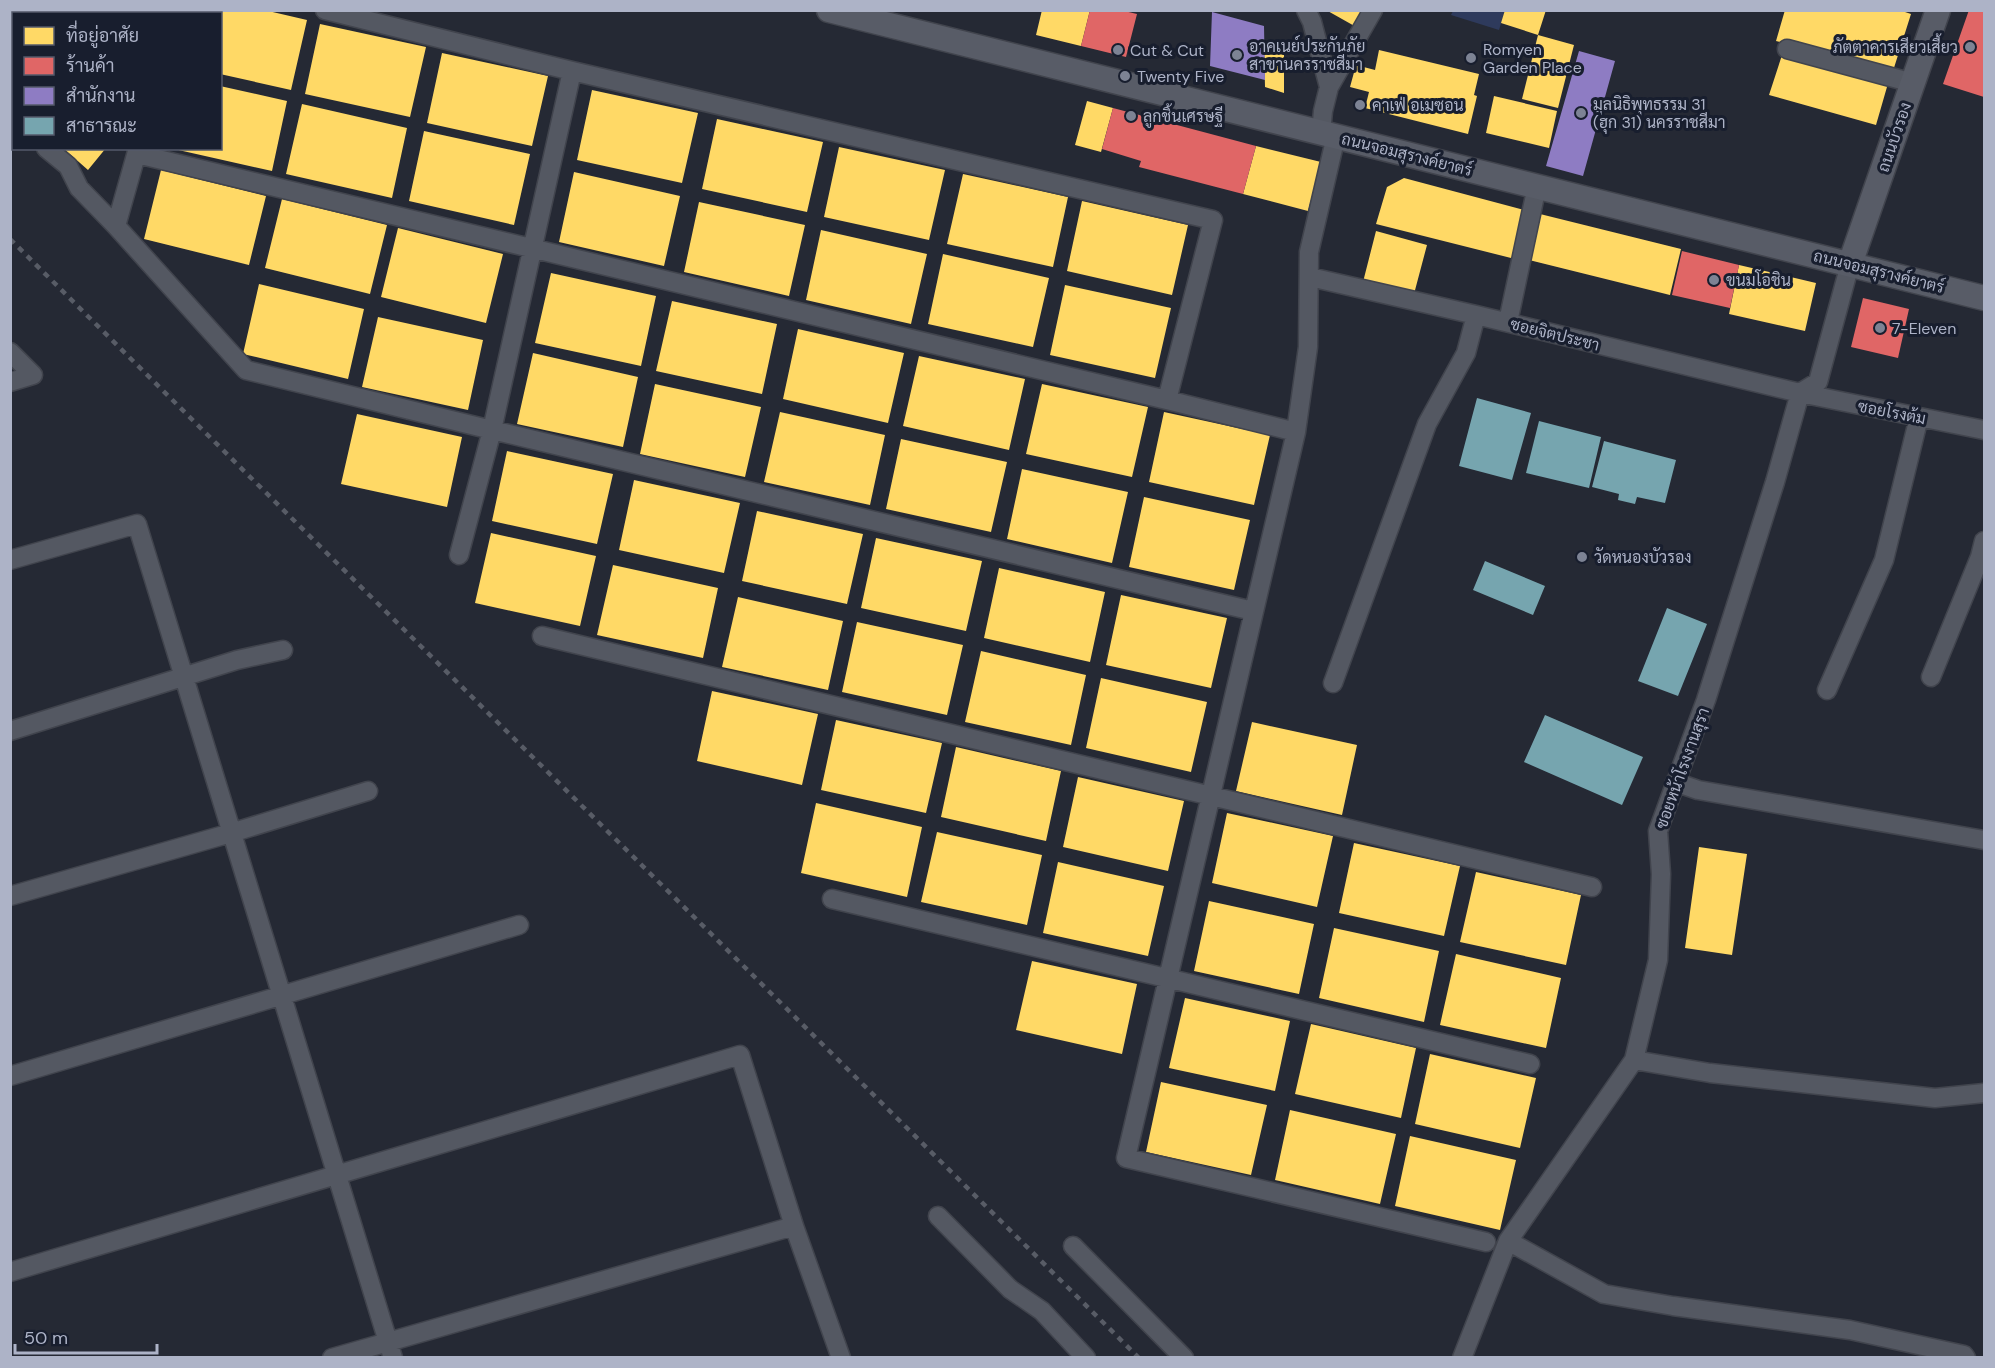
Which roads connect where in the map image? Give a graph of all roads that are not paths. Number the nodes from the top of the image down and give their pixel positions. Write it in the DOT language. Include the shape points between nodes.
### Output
graph roads {
  1 [pos="325,10"];
  2 [pos="829,10"];
  3 [pos="1306,10"];
  4 [pos="1373,10"];
  5 [pos="1938,10"];
  6 [pos="1787,49"];
  7 [pos="572,71"];
  8 [pos="1913,83"];
  9 [pos="1329,87"];
  10 [pos="1329,134"];
  11 [pos="48,150"];
  12 [pos="138,151"];
  13 [pos="1537,186"];
  14 [pos="116,226"];
  15 [pos="531,249"];
  16 [pos="1850,264"];
  17 [pos="1310,277"];
  18 [pos="1984,298"];
  19 [pos="1476,315"];
  20 [pos="1508,322"];
  21 [pos="10,352"];
  22 [pos="10,382"];
  23 [pos="1800,393"];
  24 [pos="1167,399"];
  25 [pos="1918,417"];
  26 [pos="492,430"];
  27 [pos="1984,430"];
  28 [pos="1296,432"];
  29 [pos="1984,541"];
  30 [pos="459,555"];
  31 [pos="10,560"];
  32 [pos="1253,611"];
  33 [pos="542,636"];
  34 [pos="284,650"];
  35 [pos="1931,677"];
  36 [pos="184,678"];
  37 [pos="1333,683"];
  38 [pos="1827,690"];
  39 [pos="10,731"];
  40 [pos="1675,782"];
  41 [pos="368,791"];
  42 [pos="1212,795"];
  43 [pos="231,832"];
  44 [pos="1984,840"];
  45 [pos="1592,887"];
  46 [pos="10,896"];
  47 [pos="832,899"];
  48 [pos="519,925"];
  49 [pos="1169,978"];
  50 [pos="281,996"];
  51 [pos="1634,1059"];
  52 [pos="1530,1064"];
  53 [pos="10,1076"];
  54 [pos="1984,1093"];
  55 [pos="336,1175"];
  56 [pos="938,1216"];
  57 [pos="794,1226"];
  58 [pos="1508,1241"];
  59 [pos="1486,1242"];
  60 [pos="1073,1246"];
  61 [pos="10,1272"];
  62 [pos="391,1349"];
  63 [pos="332,1358"];
  64 [pos="841,1358"];
  65 [pos="1086,1358"];
  66 [pos="1184,1358"];
  67 [pos="1462,1358"];
  68 [pos="1966,1358"];
  1 -- 7 [label="street"];
  2 -- 10 [label="main road, ถนนจอมสุรางค์ยาตร์"];
  3 -- 9 [label="street"];
  4 -- 9 [label="street"];
  5 -- 8 [label="main road, ถนนบัวรอง"];
  6 -- 8 [label="street"];
  7 -- 15 [label="street"];
  7 -- 24 [label="street" via="1213,220"];
  8 -- 16 [label="main road, ถนนบัวรอง"];
  9 -- 10 [label="street" via="1323,111"];
  10 -- 13 [label="main road, ถนนจอมสุรางค์ยาตร์"];
  10 -- 17 [label="street" via="1311,243"];
  11 -- 14 [label="street" via="68,166 80,188"];
  12 -- 14 [label="street"];
  12 -- 15 [label="street"];
  13 -- 16 [label="main road, ถนนจอมสุรางค์ยาตร์"];
  13 -- 20 [label="street"];
  14 -- 26 [label="street" via="246,370"];
  15 -- 24 [label="street"];
  15 -- 26 [label="street"];
  16 -- 18 [label="main road, ถนนจอมสุรางค์ยาตร์"];
  16 -- 23 [label="street" via="1818,382"];
  17 -- 19 [label="street, ซอยจิตประชา"];
  17 -- 28 [label="street" via="1308,347"];
  19 -- 20 [label="street, ซอยจิตประชา"];
  19 -- 37 [label="street" via="1466,353 1427,424"];
  20 -- 23 [label="street, ซอยจิตประชา"];
  21 -- 22 [label="street" via="33,375"];
  23 -- 25 [label="street, ซอยโรงต้ม"];
  23 -- 40 [label="street, ซอยหน้าโรงงานสุรา" via="1706,700"];
  24 -- 28 [label="street"];
  25 -- 27 [label="street, ซอยโรงต้ม"];
  25 -- 38 [label="street" via="1884,560"];
  26 -- 30 [label="street"];
  26 -- 32 [label="street"];
  28 -- 32 [label="street"];
  29 -- 35 [label="street"];
  31 -- 36 [label="street" via="137,524"];
  32 -- 42 [label="street"];
  33 -- 42 [label="street"];
  34 -- 36 [label="street" via="237,660"];
  36 -- 39 [label="street"];
  36 -- 43 [label="street"];
  40 -- 44 [label="street" via="1698,790"];
  40 -- 51 [label="street, ซอยหน้าโรงงานสุรา" via="1658,831 1658,960"];
  41 -- 43 [label="street"];
  42 -- 45 [label="street"];
  42 -- 49 [label="street"];
  43 -- 46 [label="street"];
  43 -- 50 [label="street"];
  47 -- 49 [label="street"];
  48 -- 50 [label="street"];
  49 -- 52 [label="street"];
  49 -- 59 [label="street" via="1126,1158"];
  50 -- 53 [label="street"];
  50 -- 55 [label="street"];
  51 -- 54 [label="street" via="1710,1073 1935,1098"];
  51 -- 58 [label="street, ซอยหน้าโรงงานสุรา"];
  55 -- 57 [label="street" via="740,1055"];
  55 -- 61 [label="street"];
  55 -- 62 [label="street"];
  56 -- 65 [label="street" via="1010,1289 1042,1311"];
  57 -- 62 [label="street"];
  57 -- 64 [label="street"];
  58 -- 67 [label="street, ซอยหน้าโรงงานสุรา"];
  58 -- 68 [label="street" via="1604,1294 1850,1330"];
  60 -- 66 [label="street"];
  62 -- 63 [label="street"];
}
